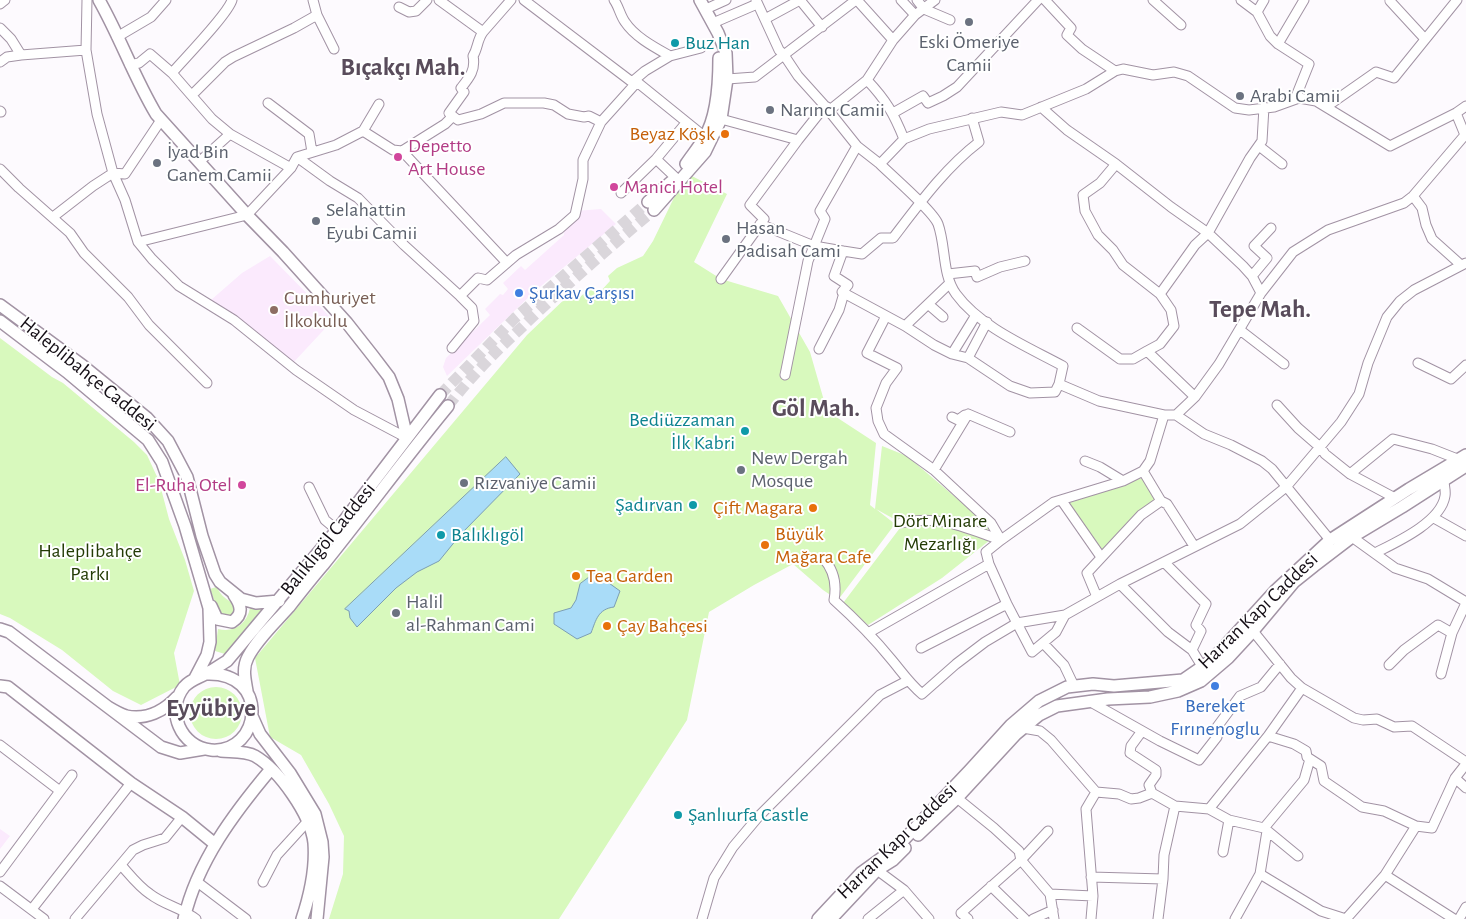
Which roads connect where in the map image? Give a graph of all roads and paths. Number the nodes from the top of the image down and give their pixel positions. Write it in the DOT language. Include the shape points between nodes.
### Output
graph roads {
  1 [pos="5,0"];
  2 [pos="87,0"];
  3 [pos="99,0"];
  4 [pos="166,0"];
  5 [pos="232,0"];
  6 [pos="313,0"];
  7 [pos="427,0"];
  8 [pos="510,0"];
  9 [pos="524,0"];
  10 [pos="614,0"];
  11 [pos="692,0"];
  12 [pos="726,0"];
  13 [pos="856,0"];
  14 [pos="901,0"];
  15 [pos="917,0"];
  16 [pos="935,0"];
  17 [pos="1038,0"];
  18 [pos="1045,0"];
  19 [pos="1153,0"];
  20 [pos="1241,0"];
  21 [pos="1264,0"];
  22 [pos="1304,0"];
  23 [pos="1391,0"];
  24 [pos="1456,0"];
  25 [pos="444,1"];
  26 [pos="757,2"];
  27 [pos="0,4"];
  28 [pos="703,4"];
  29 [pos="746,4"];
  30 [pos="399,7"];
  31 [pos="924,9"];
  32 [pos="1257,12"];
  33 [pos="317,15"];
  34 [pos="915,16"];
  35 [pos="765,19"];
  36 [pos="950,20"];
  37 [pos="713,23"];
  38 [pos="1180,25"];
  39 [pos="822,27"];
  40 [pos="0,28"];
  41 [pos="483,32"];
  42 [pos="117,37"];
  43 [pos="1425,39"];
  44 [pos="893,40"];
  45 [pos="1278,44"];
  46 [pos="701,48"];
  47 [pos="334,49"];
  48 [pos="86,50"];
  49 [pos="22,55"];
  50 [pos="784,55"];
  51 [pos="670,56"];
  52 [pos="0,62"];
  53 [pos="130,65"];
  54 [pos="1115,71"];
  55 [pos="172,73"];
  56 [pos="727,79"];
  57 [pos="867,80"];
  58 [pos="634,82"];
  59 [pos="192,95"];
  60 [pos="1295,99"];
  61 [pos="268,103"];
  62 [pos="379,104"];
  63 [pos="824,106"];
  64 [pos="1041,106"];
  65 [pos="1466,106"];
  66 [pos="1264,107"];
  67 [pos="1326,107"];
  68 [pos="893,113"];
  69 [pos="1456,113"];
  70 [pos="453,116"];
  71 [pos="972,118"];
  72 [pos="721,119"];
  73 [pos="161,120"];
  74 [pos="601,122"];
  75 [pos="686,123"];
  76 [pos="363,131"];
  77 [pos="230,134"];
  78 [pos="1465,135"];
  79 [pos="706,137"];
  80 [pos="798,140"];
  81 [pos="904,140"];
  82 [pos="857,146"];
  83 [pos="1259,146"];
  84 [pos="402,151"];
  85 [pos="312,152"];
  86 [pos="297,157"];
  87 [pos="656,159"];
  88 [pos="199,162"];
  89 [pos="880,164"];
  90 [pos="1116,164"];
  91 [pos="1282,164"];
  92 [pos="291,168"];
  93 [pos="0,169"];
  94 [pos="113,174"];
  95 [pos="676,178"];
  96 [pos="621,193"];
  97 [pos="1413,196"];
  98 [pos="920,203"];
  99 [pos="247,216"];
  100 [pos="53,217"];
  101 [pos="760,224"];
  102 [pos="1271,228"];
  103 [pos="1208,234"];
  104 [pos="138,242"];
  105 [pos="814,246"];
  106 [pos="843,251"];
  107 [pos="1025,261"];
  108 [pos="507,263"];
  109 [pos="1464,264"];
  110 [pos="1255,274"];
  111 [pos="949,278"];
  112 [pos="721,279"];
  113 [pos="1271,281"];
  114 [pos="844,293"];
  115 [pos="1261,293"];
  116 [pos="1160,294"];
  117 [pos="460,296"];
  118 [pos="928,304"];
  119 [pos="0,305"];
  120 [pos="976,315"];
  121 [pos="886,316"];
  122 [pos="943,317"];
  123 [pos="0,321"];
  124 [pos="987,322"];
  125 [pos="905,326"];
  126 [pos="1077,328"];
  127 [pos="1240,330"];
  128 [pos="452,348"];
  129 [pos="819,348"];
  130 [pos="1147,351"];
  131 [pos="952,354"];
  132 [pos="968,358"];
  133 [pos="1418,363"];
  134 [pos="1284,364"];
  135 [pos="1466,365"];
  136 [pos="785,375"];
  137 [pos="207,383"];
  138 [pos="1059,384"];
  139 [pos="440,396"];
  140 [pos="1195,397"];
  141 [pos="1277,405"];
  142 [pos="448,406"];
  143 [pos="968,414"];
  144 [pos="1164,415"];
  145 [pos="1176,415"];
  146 [pos="952,417"];
  147 [pos="1010,432"];
  148 [pos="407,438"];
  149 [pos="1321,448"];
  150 [pos="1464,460"];
  151 [pos="1085,461"];
  152 [pos="934,470"];
  153 [pos="1143,471"];
  154 [pos="1350,474"];
  155 [pos="1444,481"];
  156 [pos="1122,482"];
  157 [pos="309,487"];
  158 [pos="1286,487"];
  159 [pos="1395,498"];
  160 [pos="1062,501"];
  161 [pos="1161,501"];
  162 [pos="1434,518"];
  163 [pos="901,523"];
  164 [pos="337,530"];
  165 [pos="1466,536"];
  166 [pos="1352,537"];
  167 [pos="1001,540"];
  168 [pos="1330,540"];
  169 [pos="1194,546"];
  170 [pos="1376,553"];
  171 [pos="1101,557"];
  172 [pos="823,558"];
  173 [pos="1164,562"];
  174 [pos="989,564"];
  175 [pos="1120,584"];
  176 [pos="232,592"];
  177 [pos="205,593"];
  178 [pos="1098,597"];
  179 [pos="279,601"];
  180 [pos="1466,602"];
  181 [pos="1007,604"];
  182 [pos="1065,615"];
  183 [pos="1017,623"];
  184 [pos="0,629"];
  185 [pos="1253,631"];
  186 [pos="868,633"];
  187 [pos="1452,633"];
  188 [pos="1043,643"];
  189 [pos="921,648"];
  190 [pos="1192,650"];
  191 [pos="1280,664"];
  192 [pos="1389,665"];
  193 [pos="1203,668"];
  194 [pos="206,674"];
  195 [pos="1441,674"];
  196 [pos="195,678"];
  197 [pos="907,681"];
  198 [pos="0,686"];
  199 [pos="1074,686"];
  200 [pos="1302,688"];
  201 [pos="248,693"];
  202 [pos="179,696"];
  203 [pos="1089,701"];
  204 [pos="108,708"];
  205 [pos="252,716"];
  206 [pos="1023,728"];
  207 [pos="1142,731"];
  208 [pos="1268,736"];
  209 [pos="0,745"];
  210 [pos="204,749"];
  211 [pos="217,750"];
  212 [pos="1310,759"];
  213 [pos="1466,763"];
  214 [pos="271,769"];
  215 [pos="72,775"];
  216 [pos="1455,778"];
  217 [pos="131,783"];
  218 [pos="1466,788"];
  219 [pos="60,791"];
  220 [pos="1096,792"];
  221 [pos="1152,793"];
  222 [pos="957,798"];
  223 [pos="1175,806"];
  224 [pos="1209,810"];
  225 [pos="182,817"];
  226 [pos="1229,820"];
  227 [pos="308,821"];
  228 [pos="1416,826"];
  229 [pos="1265,830"];
  230 [pos="1048,831"];
  231 [pos="215,844"];
  232 [pos="1223,852"];
  233 [pos="1298,856"];
  234 [pos="1021,860"];
  235 [pos="121,865"];
  236 [pos="877,870"];
  237 [pos="0,872"];
  238 [pos="1260,874"];
  239 [pos="1385,875"];
  240 [pos="1091,877"];
  241 [pos="1164,879"];
  242 [pos="196,881"];
  243 [pos="263,882"];
  244 [pos="0,886"];
  245 [pos="991,886"];
  246 [pos="904,890"];
  247 [pos="1050,894"];
  248 [pos="1093,896"];
  249 [pos="1466,908"];
  250 [pos="32,909"];
  251 [pos="1053,914"];
  252 [pos="185,915"];
  253 [pos="871,918"];
  254 [pos="44,919"];
  255 [pos="75,919"];
  256 [pos="196,919"];
  257 [pos="246,919"];
  258 [pos="302,919"];
  259 [pos="317,919"];
  260 [pos="702,919"];
  261 [pos="818,919"];
  262 [pos="831,919"];
  263 [pos="929,919"];
  264 [pos="968,919"];
  265 [pos="1025,919"];
  266 [pos="1033,919"];
  267 [pos="1092,919"];
  268 [pos="1158,919"];
  269 [pos="1235,919"];
  270 [pos="1346,919"];
  271 [pos="1454,919"];
  272 [pos="1459,919"];
  1 -- 27 [label="street"];
  2 -- 48 [label="street"];
  3 -- 42 [label="main road"];
  4 -- 42 [label="street" via="151,17"];
  5 -- 55 [label="street"];
  6 -- 33 [label="street"];
  7 -- 30 [label="street" via="416,11"];
  8 -- 41 [label="street"];
  9 -- 58 [label="street"];
  10 -- 51 [label="street" via="633,31"];
  11 -- 79 [label="main road" via="698,6 719,54 719,78"];
  12 -- 28 [label="street"];
  13 -- 39 [label="street"];
  13 -- 44 [label="street"];
  14 -- 34 [label="street"];
  15 -- 31 [label="street"];
  16 -- 31 [label="street"];
  17 -- 68 [label="street" via="957,87 928,103 923,96"];
  18 -- 54 [label="street" via="1071,28 1067,35"];
  19 -- 38 [label="street"];
  20 -- 32 [label="street"];
  21 -- 32 [label="street"];
  22 -- 45 [label="street"];
  23 -- 43 [label="street"];
  24 -- 43 [label="street"];
  25 -- 41 [label="street"];
  26 -- 29 [label="street"];
  26 -- 35 [label="street"];
  28 -- 37 [label="main road"];
  29 -- 37 [label="street"];
  31 -- 34 [label="street"];
  31 -- 36 [label="street"];
  32 -- 45 [label="street"];
  33 -- 47 [label="street"];
  33 -- 59 [label="street" via="233,57"];
  34 -- 44 [label="street"];
  35 -- 39 [label="street" via="800,0"];
  35 -- 50 [label="street"];
  37 -- 56 [label="main road" via="726,53"];
  39 -- 50 [label="street"];
  40 -- 49 [label="street"];
  41 -- 70 [label="street" via="477,40 471,75 460,88 464,92 449,113"];
  42 -- 53 [label="main road"];
  43 -- 67 [label="street" via="1394,78 1376,72"];
  44 -- 57 [label="street"];
  45 -- 60 [label="street" via="1309,64"];
  46 -- 51 [label="street"];
  48 -- 49 [label="street"];
  48 -- 94 [label="street" via="97,114"];
  49 -- 52 [label="street" via="7,57"];
  50 -- 56 [label="street" via="755,77"];
  50 -- 63 [label="street"];
  51 -- 58 [label="street"];
  53 -- 55 [label="street" via="150,54"];
  53 -- 73 [label="main road"];
  54 -- 64 [label="street" via="1086,89"];
  54 -- 66 [label="street" via="1123,69 1153,75 1174,72 1188,76 1234,108"];
  55 -- 59 [label="street"];
  56 -- 72 [label="main road"];
  57 -- 63 [label="street" via="831,109"];
  57 -- 68 [label="street"];
  58 -- 74 [label="street"];
  58 -- 75 [label="street"];
  59 -- 77 [label="street"];
  60 -- 66 [label="street"];
  60 -- 67 [label="street" via="1316,101"];
  61 -- 85 [label="street" via="309,134"];
  62 -- 76 [label="street"];
  63 -- 80 [label="street"];
  63 -- 82 [label="street"];
  64 -- 71 [label="street" via="1022,115 1001,112"];
  64 -- 90 [label="street"];
  65 -- 69 [label="street"];
  66 -- 83 [label="street"];
  67 -- 69 [label="street" via="1390,146"];
  68 -- 81 [label="street"];
  69 -- 78 [label="street"];
  70 -- 74 [label="street" via="458,120 504,103 544,102 568,114 589,116"];
  70 -- 84 [label="street"];
  71 -- 81 [label="street" via="929,129"];
  71 -- 98 [label="street" via="979,142 960,157"];
  72 -- 80 [label="street"];
  72 -- 95 [label="main road" via="705,152 651,206"];
  73 -- 88 [label="main road"];
  73 -- 94 [label="street" via="124,174"];
  74 -- 108 [label="street" via="583,160 583,179 575,214 559,229"];
  75 -- 79 [label="street"];
  75 -- 87 [label="street"];
  76 -- 84 [label="street" via="393,150"];
  76 -- 85 [label="street" via="336,145"];
  77 -- 88 [label="street"];
  77 -- 92 [label="street"];
  78 -- 97 [label="street"];
  79 -- 95 [label="main road"];
  80 -- 101 [label="street" via="750,205 764,219"];
  81 -- 89 [label="street"];
  82 -- 89 [label="street"];
  82 -- 105 [label="street" via="820,211 825,219"];
  83 -- 91 [label="street"];
  83 -- 103 [label="street"];
  84 -- 108 [label="street"];
  85 -- 86 [label="street"];
  86 -- 92 [label="street"];
  86 -- 117 [label="street" via="358,198"];
  87 -- 95 [label="street"];
  87 -- 96 [label="street"];
  88 -- 99 [label="main road"];
  89 -- 98 [label="street"];
  90 -- 103 [label="street"];
  90 -- 116 [label="street" via="1083,195 1085,211 1098,235 1118,260"];
  92 -- 99 [label="street"];
  93 -- 100 [label="street"];
  94 -- 100 [label="street"];
  94 -- 104 [label="street"];
  97 -- 109 [label="street" via="1422,208 1432,239"];
  97 -- 113 [label="street" via="1404,203 1328,230 1293,252"];
  98 -- 106 [label="street" via="893,238 881,238 862,254"];
  98 -- 111 [label="street" via="938,223"];
  99 -- 104 [label="street"];
  99 -- 148 [label="main road" via="347,323 389,377"];
  100 -- 137 [label="street" via="128,297 149,325"];
  101 -- 105 [label="street"];
  101 -- 112 [label="street"];
  102 -- 110 [label="street" via="1254,246 1267,258"];
  103 -- 110 [label="street"];
  103 -- 116 [label="street" via="1195,245"];
  104 -- 148 [label="street" via="179,286 234,320 296,370 354,410"];
  105 -- 106 [label="street"];
  105 -- 136 [label="street" via="808,261"];
  106 -- 114 [label="street" via="834,276 848,285"];
  107 -- 111 [label="street" via="977,277 975,271"];
  108 -- 117 [label="street" via="486,280 478,278"];
  109 -- 149 [label="street" via="1414,290 1387,317 1359,394"];
  110 -- 113 [label="street"];
  110 -- 115 [label="street"];
  111 -- 118 [label="street"];
  111 -- 120 [label="street" via="956,294"];
  113 -- 115 [label="street"];
  114 -- 121 [label="street"];
  114 -- 129 [label="street"];
  115 -- 127 [label="street"];
  116 -- 130 [label="street" via="1171,310 1174,326 1160,344"];
  117 -- 128 [label="street" via="472,308 474,321"];
  118 -- 122 [label="street"];
  118 -- 125 [label="street"];
  119 -- 176 [label="main road, Haleplibahçe Caddesi" via="83,366 147,418 168,441 187,477 215,574"];
  120 -- 124 [label="street"];
  120 -- 131 [label="street"];
  121 -- 125 [label="street"];
  121 -- 152 [label="street" via="867,353 896,368 876,408 878,421 887,437"];
  123 -- 177 [label="main road, Haleplibahçe Caddesi" via="148,440 172,487"];
  124 -- 132 [label="street"];
  124 -- 138 [label="street" via="1063,366"];
  125 -- 131 [label="street"];
  126 -- 130 [label="street" via="1120,359 1133,359"];
  127 -- 134 [label="street"];
  127 -- 140 [label="street"];
  130 -- 140 [label="street"];
  131 -- 132 [label="street"];
  132 -- 138 [label="street" via="999,380 1024,392 1055,392"];
  133 -- 135 [label="street" via="1451,379"];
  138 -- 144 [label="street" via="1099,401"];
  139 -- 148 [label="main road, Balıklıgöl Caddesi"];
  140 -- 145 [label="street"];
  141 -- 149 [label="street"];
  142 -- 201 [label="main road, Balıklıgöl Caddesi" via="345,538 265,633 245,667"];
  143 -- 146 [label="street" via="958,420"];
  143 -- 147 [label="street"];
  143 -- 152 [label="street"];
  144 -- 145 [label="street"];
  144 -- 153 [label="street" via="1150,461"];
  145 -- 158 [label="street" via="1204,434 1262,461"];
  148 -- 164 [label="main road, Balıklıgöl Caddesi"];
  149 -- 154 [label="street"];
  149 -- 158 [label="street"];
  150 -- 154 [label="street" via="1393,439"];
  150 -- 155 [label="main road, Harran Kapı Caddesi"];
  150 -- 159 [label="main road, Harran Kapı Caddesi"];
  151 -- 156 [label="street"];
  152 -- 167 [label="street" via="991,523"];
  153 -- 156 [label="street"];
  153 -- 161 [label="street"];
  154 -- 159 [label="street"];
  155 -- 162 [label="street" via="1445,497"];
  155 -- 166 [label="main road, Harran Kapı Caddesi"];
  156 -- 160 [label="street"];
  157 -- 164 [label="street" via="325,520"];
  158 -- 168 [label="street"];
  158 -- 169 [label="street" via="1240,524"];
  159 -- 168 [label="main road, Harran Kapı Caddesi"];
  160 -- 167 [label="street" via="1054,502"];
  160 -- 171 [label="street"];
  161 -- 169 [label="street" via="1167,504"];
  161 -- 171 [label="street" via="1141,515"];
  162 -- 165 [label="street"];
  162 -- 170 [label="street"];
  163 -- 167 [label="street" via="946,521"];
  164 -- 179 [label="main road, Balıklıgöl Caddesi"];
  166 -- 170 [label="street"];
  166 -- 185 [label="main road, Harran Kapı Caddesi" via="1294,582"];
  167 -- 174 [label="street" via="986,552"];
  168 -- 193 [label="main road, Harran Kapı Caddesi" via="1275,591"];
  169 -- 173 [label="street"];
  170 -- 180 [label="street" via="1395,568 1428,579"];
  171 -- 178 [label="street" via="1087,573"];
  172 -- 186 [label="street" via="830,566 836,587 834,600"];
  173 -- 175 [label="street"];
  173 -- 190 [label="street" via="1206,604 1196,625 1201,631"];
  174 -- 181 [label="street"];
  174 -- 186 [label="street"];
  175 -- 178 [label="street"];
  175 -- 190 [label="street" via="1168,632"];
  176 -- 177 [label="main road" via="241,608 232,622 218,619"];
  176 -- 179 [label="main road, Haleplibahçe Caddesi" via="241,599 256,603"];
  177 -- 196 [label="main road, Haleplibahçe Caddesi" via="210,642 206,660"];
  178 -- 182 [label="street"];
  179 -- 194 [label="main road, Balıklıgöl Caddesi" via="227,661"];
  180 -- 187 [label="street"];
  181 -- 183 [label="street"];
  181 -- 189 [label="street"];
  182 -- 183 [label="street"];
  182 -- 188 [label="street" via="1056,632"];
  183 -- 188 [label="street" via="1032,652"];
  183 -- 197 [label="street" via="985,642 922,694"];
  184 -- 204 [label="main road" via="9,632"];
  185 -- 191 [label="street"];
  185 -- 203 [label="main road, Harran Kapı Caddesi" via="1201,681 1178,691 1150,697"];
  186 -- 197 [label="street"];
  187 -- 192 [label="street" via="1438,625"];
  187 -- 195 [label="street"];
  188 -- 199 [label="street" via="1064,664"];
  190 -- 193 [label="street"];
  191 -- 200 [label="street"];
  191 -- 207 [label="street" via="1260,687 1240,696 1214,731 1217,737 1199,760"];
  193 -- 199 [label="main road, Harran Kapı Caddesi" via="1183,680"];
  194 -- 196 [label="main road"];
  194 -- 201 [label="main road" via="230,676"];
  196 -- 202 [label="main road"];
  197 -- 260 [label="street" via="880,695 759,816 733,847 714,878"];
  198 -- 217 [label="main road" via="8,687"];
  199 -- 261 [label="main road, Harran Kapı Caddesi" via="1027,709 896,847 861,873"];
  200 -- 208 [label="street"];
  200 -- 213 [label="street" via="1354,718 1377,719 1394,727 1412,726"];
  201 -- 205 [label="main road"];
  202 -- 204 [label="main road" via="159,712 144,716 126,716"];
  202 -- 210 [label="main road" via="176,722 182,734"];
  203 -- 206 [label="main road, Harran Kapı Caddesi" via="1057,706"];
  203 -- 207 [label="street"];
  204 -- 210 [label="main road" via="161,747 180,752"];
  205 -- 211 [label="main road" via="240,740"];
  205 -- 259 [label="main road" via="260,734 290,772 315,814 323,857"];
  206 -- 220 [label="street" via="1040,731 1051,740"];
  206 -- 222 [label="main road, Harran Kapı Caddesi"];
  207 -- 221 [label="street" via="1130,753 1156,770 1149,785"];
  208 -- 212 [label="street" via="1294,744 1306,751"];
  208 -- 224 [label="street"];
  209 -- 219 [label="street"];
  210 -- 211 [label="main road"];
  211 -- 214 [label="main road" via="254,756"];
  212 -- 228 [label="street" via="1322,766 1324,781 1362,807 1384,811"];
  212 -- 229 [label="street" via="1304,780"];
  213 -- 216 [label="street"];
  214 -- 227 [label="main road" via="286,785"];
  214 -- 231 [label="main road"];
  215 -- 219 [label="street"];
  216 -- 218 [label="street"];
  216 -- 228 [label="street" via="1432,828"];
  217 -- 225 [label="main road"];
  217 -- 250 [label="street"];
  219 -- 237 [label="street"];
  220 -- 221 [label="street" via="1119,794 1131,799"];
  220 -- 240 [label="street" via="1086,809"];
  221 -- 223 [label="street"];
  222 -- 234 [label="street" via="1010,842 1019,851"];
  222 -- 236 [label="main road, Harran Kapı Caddesi" via="893,860"];
  223 -- 224 [label="street"];
  223 -- 241 [label="street" via="1164,855"];
  224 -- 226 [label="street"];
  225 -- 231 [label="main road"];
  225 -- 235 [label="street" via="165,838 134,850"];
  226 -- 229 [label="street"];
  226 -- 232 [label="street"];
  227 -- 243 [label="street" via="277,855"];
  227 -- 258 [label="main road" via="314,842 314,867"];
  228 -- 239 [label="street"];
  229 -- 233 [label="street"];
  229 -- 238 [label="street"];
  230 -- 234 [label="street"];
  231 -- 242 [label="main road"];
  234 -- 245 [label="street"];
  234 -- 247 [label="street"];
  235 -- 252 [label="street" via="149,894"];
  235 -- 255 [label="street"];
  236 -- 246 [label="street"];
  236 -- 262 [label="main road, Harran Kapı Caddesi"];
  238 -- 269 [label="street"];
  238 -- 270 [label="street" via="1321,911"];
  239 -- 270 [label="street"];
  239 -- 271 [label="street"];
  240 -- 241 [label="street"];
  240 -- 248 [label="street"];
  241 -- 268 [label="street"];
  242 -- 252 [label="main road"];
  242 -- 257 [label="street"];
  244 -- 250 [label="street"];
  245 -- 264 [label="street" via="961,913"];
  245 -- 265 [label="street"];
  246 -- 253 [label="street"];
  246 -- 263 [label="street"];
  247 -- 248 [label="street"];
  247 -- 251 [label="street"];
  248 -- 267 [label="street"];
  249 -- 272 [label="street"];
  250 -- 254 [label="street"];
  251 -- 266 [label="street"];
  252 -- 256 [label="street"];
}
